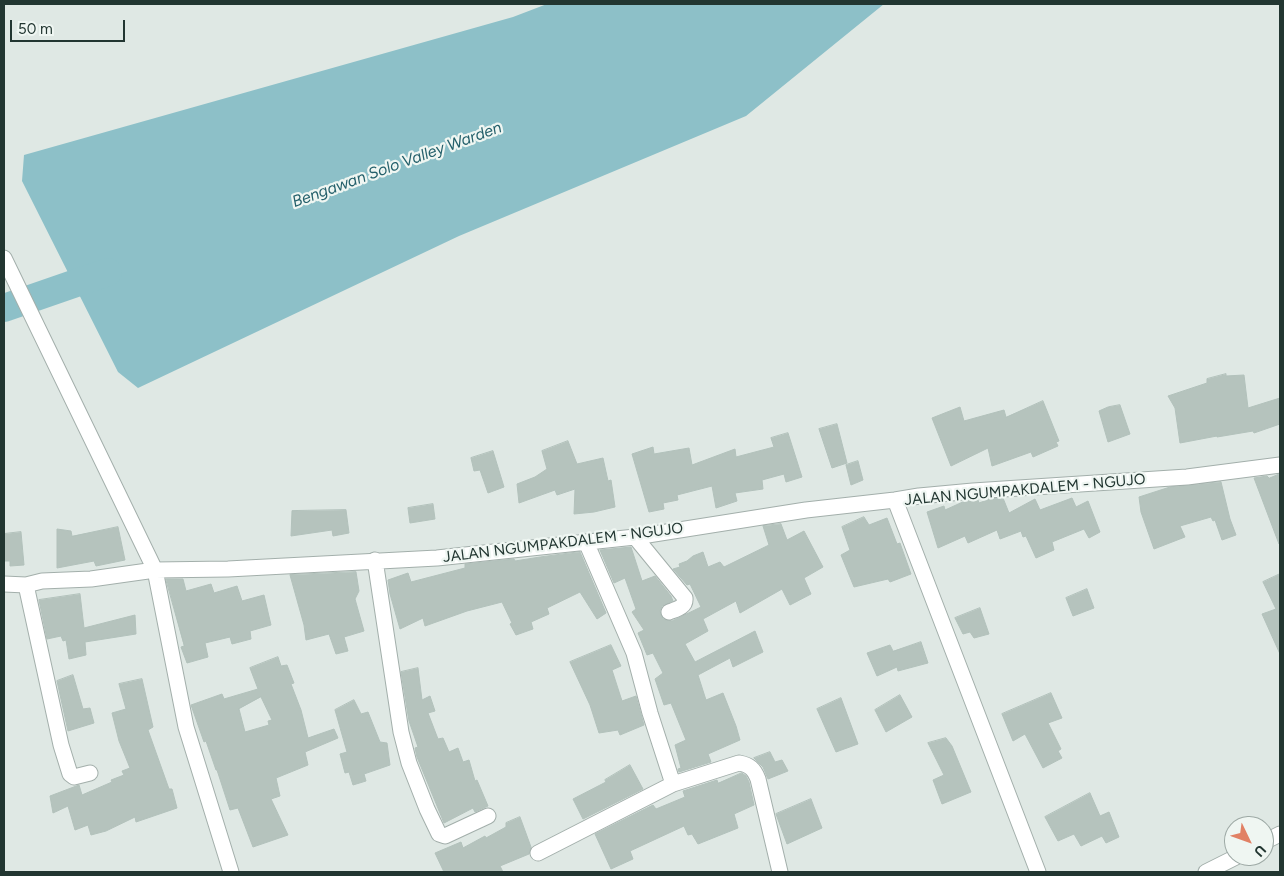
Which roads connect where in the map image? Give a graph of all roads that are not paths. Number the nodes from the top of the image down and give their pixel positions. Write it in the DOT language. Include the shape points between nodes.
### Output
graph roads {
  1 [pos="4,258"];
  2 [pos="1280,465"];
  3 [pos="895,500"];
  4 [pos="635,537"];
  5 [pos="586,542"];
  6 [pos="375,560"];
  7 [pos="155,570"];
  8 [pos="4,584"];
  9 [pos="26,585"];
  10 [pos="669,612"];
  11 [pos="90,773"];
  12 [pos="673,784"];
  13 [pos="488,816"];
  14 [pos="538,853"];
  15 [pos="1224,863"];
  16 [pos="231,872"];
  17 [pos="780,872"];
  18 [pos="1038,872"];
  19 [pos="1206,872"];
  1 -- 7 [label="street"];
  2 -- 3 [label="street, JALAN NGUMPAKDALEM - NGUJO" via="1187,477 973,490"];
  3 -- 4 [label="street, JALAN NGUMPAKDALEM - NGUJO" via="806,510"];
  3 -- 18 [label="street"];
  4 -- 5 [label="street, JALAN NGUMPAKDALEM - NGUJO"];
  4 -- 10 [label="street" via="685,598 683,606"];
  5 -- 6 [label="street, JALAN NGUMPAKDALEM - NGUJO" via="437,558"];
  5 -- 12 [label="street" via="634,653"];
  6 -- 7 [label="street, JALAN NGUMPAKDALEM - NGUJO"];
  6 -- 13 [label="street" via="401,732 427,809 439,834 445,836"];
  7 -- 9 [label="street, JALAN NGUMPAKDALEM - NGUJO"];
  7 -- 16 [label="street" via="186,727"];
  8 -- 9 [label="street, JALAN NGUMPAKDALEM - NGUJO"];
  9 -- 11 [label="street" via="70,774 74,778"];
  12 -- 14 [label="street"];
  12 -- 17 [label="street" via="739,762 747,764 758,779"];
  15 -- 19 [label="street"];
}
